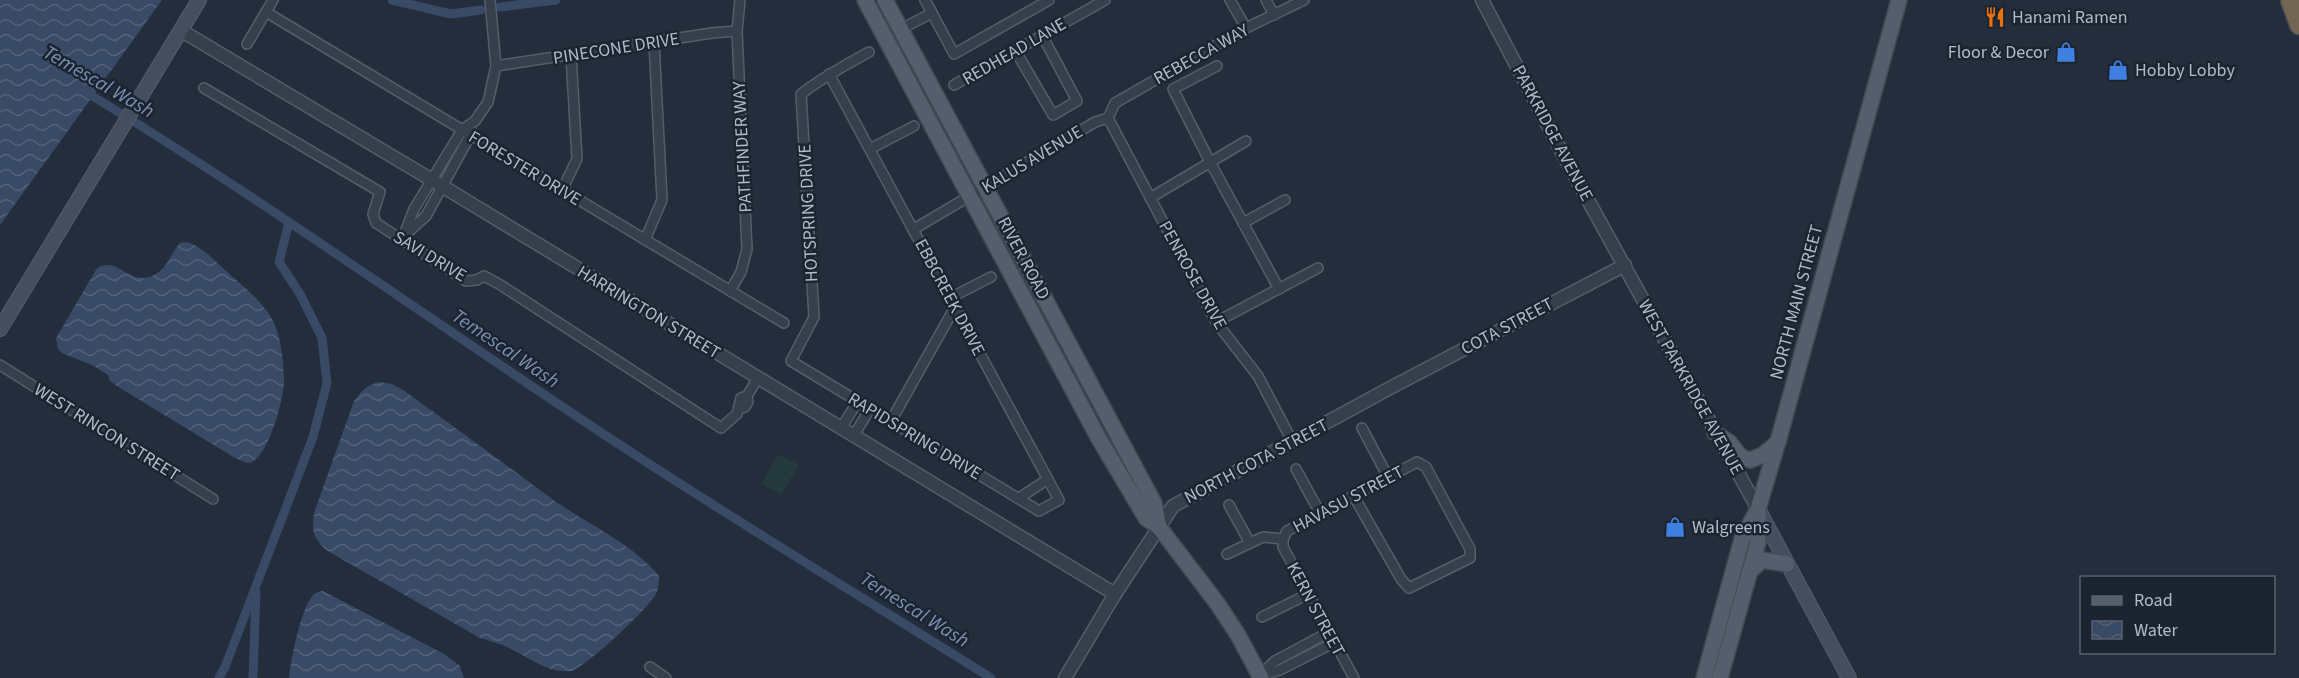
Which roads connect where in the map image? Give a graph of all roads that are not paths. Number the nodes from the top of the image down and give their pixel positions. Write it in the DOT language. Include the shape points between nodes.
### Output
graph roads {
  1 [pos="200,0"];
  2 [pos="273,0"];
  3 [pos="490,0"];
  4 [pos="740,0"];
  5 [pos="865,0"];
  6 [pos="885,0"];
  7 [pos="925,0"];
  8 [pos="1049,0"];
  9 [pos="1105,0"];
  10 [pos="1230,0"];
  11 [pos="1266,0"];
  12 [pos="1304,0"];
  13 [pos="1482,0"];
  14 [pos="1899,0"];
  15 [pos="2290,0"];
  16 [pos="266,12"];
  17 [pos="932,13"];
  18 [pos="1274,15"];
  19 [pos="2299,25"];
  20 [pos="1246,28"];
  21 [pos="901,29"];
  22 [pos="182,31"];
  23 [pos="737,31"];
  24 [pos="1042,35"];
  25 [pos="654,42"];
  26 [pos="247,44"];
  27 [pos="1015,50"];
  28 [pos="868,52"];
  29 [pos="571,55"];
  30 [pos="496,66"];
  31 [pos="1217,66"];
  32 [pos="829,74"];
  33 [pos="954,85"];
  34 [pos="204,88"];
  35 [pos="1108,118"];
  36 [pos="475,121"];
  37 [pos="914,126"];
  38 [pos="462,130"];
  39 [pos="471,136"];
  40 [pos="1246,141"];
  41 [pos="870,149"];
  42 [pos="1210,162"];
  43 [pos="437,183"];
  44 [pos="986,187"];
  45 [pos="562,190"];
  46 [pos="970,197"];
  47 [pos="1150,198"];
  48 [pos="1285,201"];
  49 [pos="1243,223"];
  50 [pos="914,228"];
  51 [pos="404,237"];
  52 [pos="645,240"];
  53 [pos="1625,265"];
  54 [pos="1318,268"];
  55 [pos="991,277"];
  56 [pos="1279,289"];
  57 [pos="730,291"];
  58 [pos="952,303"];
  59 [pos="1216,322"];
  60 [pos="784,323"];
  61 [pos="0,329"];
  62 [pos="790,361"];
  63 [pos="0,365"];
  64 [pos="758,378"];
  65 [pos="1390,388"];
  66 [pos="858,401"];
  67 [pos="870,409"];
  68 [pos="891,421"];
  69 [pos="841,428"];
  70 [pos="1362,428"];
  71 [pos="1715,433"];
  72 [pos="854,435"];
  73 [pos="1292,441"];
  74 [pos="1778,442"];
  75 [pos="1296,469"];
  76 [pos="1388,477"];
  77 [pos="1048,479"];
  78 [pos="1353,495"];
  79 [pos="1019,498"];
  80 [pos="213,499"];
  81 [pos="1228,506"];
  82 [pos="1758,509"];
  83 [pos="1039,510"];
  84 [pos="1320,513"];
  85 [pos="1159,527"];
  86 [pos="1283,539"];
  87 [pos="1250,543"];
  88 [pos="1227,554"];
  89 [pos="1787,564"];
  90 [pos="1750,571"];
  91 [pos="1115,594"];
  92 [pos="1308,594"];
  93 [pos="1262,617"];
  94 [pos="1329,632"];
  95 [pos="1335,642"];
  96 [pos="650,667"];
  97 [pos="1067,674"];
  98 [pos="1260,677"];
  99 [pos="666,678"];
  100 [pos="1354,678"];
  101 [pos="1704,678"];
  102 [pos="1720,678"];
  103 [pos="1849,678"];
  1 -- 22 [label="main road"];
  2 -- 16 [label="street"];
  3 -- 30 [label="street"];
  4 -- 23 [label="street, PATHFINDER WAY"];
  5 -- 46 [label="main road, RIVER ROAD"];
  6 -- 21 [label="main road, RIVER ROAD"];
  7 -- 17 [label="street"];
  8 -- 17 [label="street" via="954,54"];
  9 -- 24 [label="street, REDHEAD LANE"];
  10 -- 20 [label="street"];
  11 -- 18 [label="street"];
  12 -- 18 [label="street, REBECCA WAY"];
  13 -- 53 [label="street, PARKRIDGE AVENUE"];
  14 -- 74 [label="main road, NORTH MAIN STREET"];
  15 -- 19 [label="highway"];
  16 -- 26 [label="street"];
  16 -- 38 [label="street, FORESTER DRIVE"];
  17 -- 21 [label="street"];
  18 -- 20 [label="street, REBECCA WAY"];
  20 -- 35 [label="street, REBECCA WAY" via="1115,103"];
  21 -- 44 [label="main road, RIVER ROAD"];
  22 -- 43 [label="street, HARRINGTON STREET"];
  22 -- 61 [label="main road"];
  23 -- 25 [label="street, PINECONE DRIVE"];
  23 -- 57 [label="street, PATHFINDER WAY" via="747,249 741,272"];
  24 -- 27 [label="street, REDHEAD LANE"];
  24 -- 27 [label="street" via="1077,101 1053,115"];
  25 -- 29 [label="street, PINECONE DRIVE"];
  25 -- 52 [label="street" via="662,201"];
  27 -- 33 [label="street, REDHEAD LANE"];
  28 -- 32 [label="street"];
  29 -- 30 [label="street, PINECONE DRIVE"];
  29 -- 45 [label="street" via="577,159"];
  30 -- 36 [label="street" via="488,102"];
  31 -- 42 [label="street" via="1173,89"];
  32 -- 41 [label="street, EBBCREEK DRIVE"];
  32 -- 62 [label="street, HOTSPRING DRIVE" via="801,94 814,317"];
  34 -- 51 [label="street, SAVI DRIVE" via="381,192 373,214 376,223"];
  35 -- 44 [label="street, KALUS AVENUE"];
  35 -- 47 [label="street, PENROSE DRIVE"];
  36 -- 38 [label="street"];
  36 -- 39 [label="street"];
  37 -- 41 [label="street"];
  38 -- 39 [label="street, FORESTER DRIVE"];
  38 -- 43 [label="street"];
  39 -- 43 [label="street"];
  39 -- 45 [label="street, FORESTER DRIVE"];
  40 -- 42 [label="street"];
  41 -- 50 [label="street, EBBCREEK DRIVE"];
  42 -- 47 [label="street"];
  42 -- 49 [label="street"];
  43 -- 51 [label="street" via="426,216"];
  43 -- 64 [label="street, HARRINGTON STREET"];
  44 -- 46 [label="street, KALUS AVENUE"];
  44 -- 85 [label="main road, RIVER ROAD" via="1154,503"];
  45 -- 52 [label="street, FORESTER DRIVE"];
  46 -- 50 [label="street, KALUS AVENUE"];
  46 -- 85 [label="main road, RIVER ROAD" via="1098,437 1146,518"];
  47 -- 59 [label="street, PENROSE DRIVE"];
  48 -- 49 [label="street"];
  49 -- 56 [label="street"];
  50 -- 58 [label="street, EBBCREEK DRIVE"];
  51 -- 64 [label="street, SAVI DRIVE" via="466,281 484,276 499,284 721,428 748,402 747,396"];
  52 -- 57 [label="street, FORESTER DRIVE"];
  53 -- 65 [label="street, COTA STREET"];
  53 -- 71 [label="street, WEST PARKRIDGE AVENUE"];
  54 -- 56 [label="street"];
  55 -- 58 [label="street"];
  56 -- 59 [label="street"];
  57 -- 60 [label="street, FORESTER DRIVE"];
  58 -- 68 [label="street"];
  58 -- 77 [label="street, EBBCREEK DRIVE"];
  59 -- 73 [label="street, PENROSE DRIVE" via="1258,376"];
  62 -- 66 [label="street, RAPIDSPRING DRIVE"];
  63 -- 80 [label="street, WEST RINCON STREET"];
  64 -- 69 [label="street, HARRINGTON STREET"];
  65 -- 73 [label="street, NORTH COTA STREET"];
  66 -- 67 [label="street, RAPIDSPRING DRIVE"];
  66 -- 69 [label="street"];
  67 -- 68 [label="street, RAPIDSPRING DRIVE"];
  67 -- 72 [label="street"];
  68 -- 79 [label="street, RAPIDSPRING DRIVE"];
  69 -- 72 [label="street, HARRINGTON STREET"];
  70 -- 76 [label="street"];
  71 -- 74 [label="main road" via="1741,457 1750,460"];
  71 -- 82 [label="street, WEST PARKRIDGE AVENUE"];
  72 -- 91 [label="street, HARRINGTON STREET"];
  73 -- 85 [label="street, NORTH COTA STREET" via="1173,506"];
  74 -- 82 [label="main road, NORTH MAIN STREET"];
  75 -- 84 [label="street"];
  76 -- 78 [label="street, HAVASU STREET"];
  76 -- 78 [label="street, HAVASU STREET" via="1417,462 1426,467 1470,549 1470,558 1409,588"];
  77 -- 79 [label="street"];
  77 -- 83 [label="street, EBBCREEK DRIVE" via="1059,500"];
  78 -- 84 [label="street, HAVASU STREET"];
  79 -- 83 [label="street, RAPIDSPRING DRIVE"];
  81 -- 87 [label="street"];
  82 -- 89 [label="main road"];
  82 -- 90 [label="main road, NORTH MAIN STREET" via="1758,541"];
  82 -- 101 [label="main road, NORTH MAIN STREET" via="1742,539"];
  84 -- 86 [label="street, HAVASU STREET" via="1287,531"];
  85 -- 91 [label="street, NORTH COTA STREET"];
  85 -- 98 [label="main road, RIVER ROAD" via="1218,603"];
  86 -- 87 [label="street" via="1263,537"];
  86 -- 92 [label="street, KERN STREET" via="1283,548"];
  87 -- 88 [label="street"];
  89 -- 90 [label="main road" via="1762,560"];
  89 -- 103 [label="main road"];
  90 -- 102 [label="main road, NORTH MAIN STREET"];
  91 -- 97 [label="street, NORTH COTA STREET"];
  92 -- 93 [label="street"];
  92 -- 94 [label="street, KERN STREET"];
  94 -- 95 [label="street, KERN STREET"];
  94 -- 98 [label="street" via="1275,661"];
  95 -- 98 [label="street"];
  95 -- 100 [label="street, KERN STREET"];
  96 -- 99 [label="street"];
}
